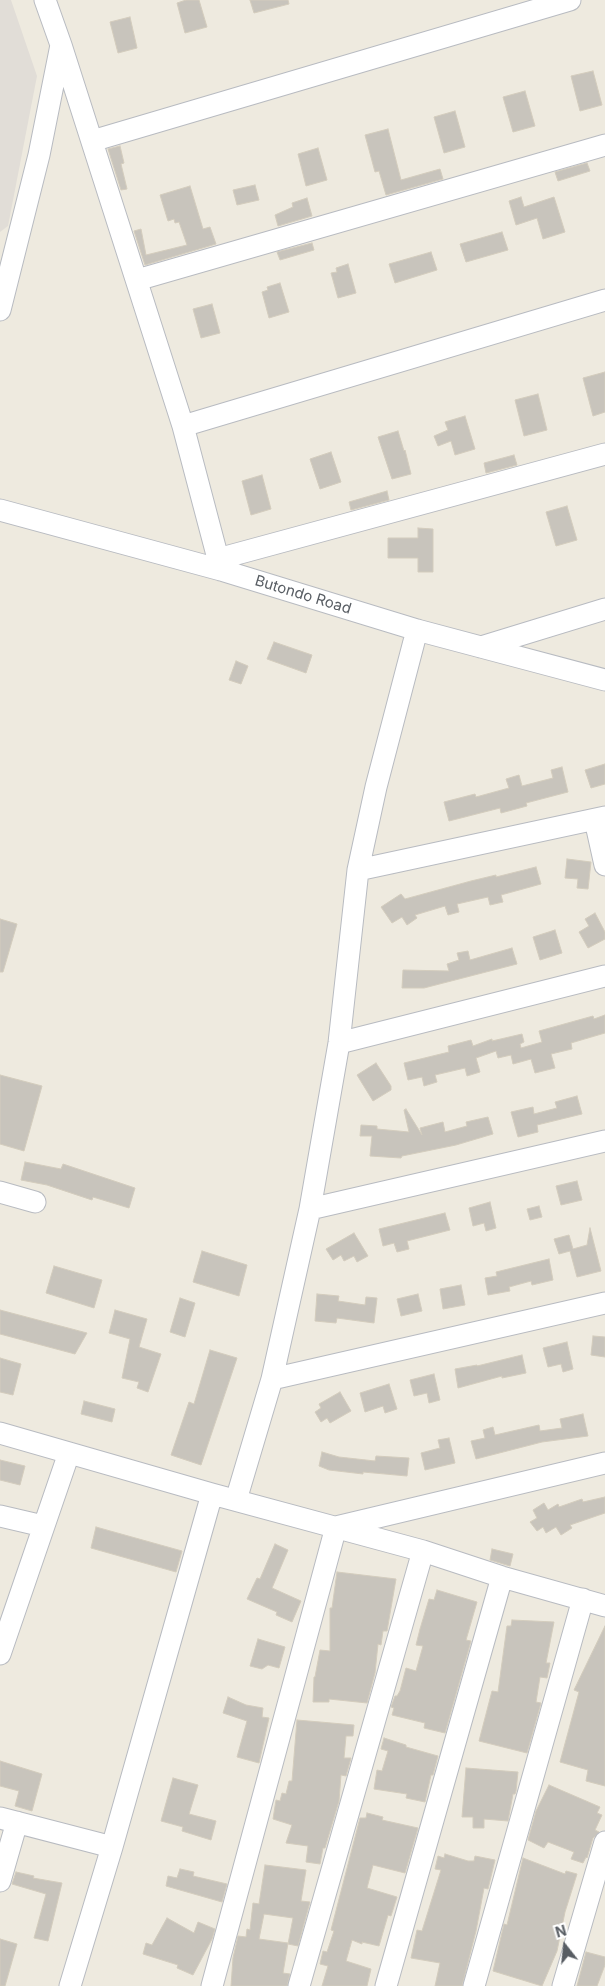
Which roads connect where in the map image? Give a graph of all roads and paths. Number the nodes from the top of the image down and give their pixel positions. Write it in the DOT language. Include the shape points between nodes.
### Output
graph roads {
  1 [pos="45,0"];
  2 [pos="570,0"];
  3 [pos="61,45"];
  4 [pos="92,142"];
  5 [pos="605,145"];
  6 [pos="137,280"];
  7 [pos="605,300"];
  8 [pos="0,310"];
  9 [pos="183,426"];
  10 [pos="605,454"];
  11 [pos="0,510"];
  12 [pos="220,564"];
  13 [pos="605,609"];
  14 [pos="417,630"];
  15 [pos="480,647"];
  16 [pos="605,680"];
  17 [pos="600,818"];
  18 [pos="605,865"];
  19 [pos="358,870"];
  20 [pos="605,976"];
  21 [pos="339,1043"];
  22 [pos="605,1141"];
  23 [pos="0,1192"];
  24 [pos="36,1202"];
  25 [pos="310,1209"];
  26 [pos="605,1303"];
  27 [pos="272,1379"];
  28 [pos="0,1433"];
  29 [pos="69,1453"];
  30 [pos="605,1463"];
  31 [pos="212,1494"];
  32 [pos="236,1500"];
  33 [pos="0,1516"];
  34 [pos="43,1526"];
  35 [pos="336,1527"];
  36 [pos="423,1551"];
  37 [pos="502,1577"];
  38 [pos="583,1599"];
  39 [pos="605,1606"];
  40 [pos="0,1654"];
  41 [pos="8,1820"];
  42 [pos="605,1842"];
  43 [pos="112,1847"];
  44 [pos="0,1881"];
  45 [pos="70,1986"];
  46 [pos="212,1986"];
  47 [pos="299,1986"];
  48 [pos="386,1986"];
  49 [pos="474,1986"];
  50 [pos="563,1986"];
  1 -- 3 [label="street"];
  2 -- 4 [label="street"];
  3 -- 4 [label="street"];
  3 -- 8 [label="street" via="39,154"];
  4 -- 6 [label="street"];
  5 -- 6 [label="street"];
  6 -- 9 [label="street"];
  7 -- 9 [label="street"];
  9 -- 12 [label="street"];
  10 -- 12 [label="street"];
  11 -- 12 [label="street, Butondo Road"];
  12 -- 14 [label="street, Butondo Road"];
  13 -- 15 [label="street"];
  14 -- 15 [label="street, Butondo Road"];
  14 -- 19 [label="street"];
  15 -- 16 [label="street, Butondo Road"];
  17 -- 18 [label="street"];
  17 -- 19 [label="street"];
  19 -- 21 [label="street"];
  20 -- 21 [label="street"];
  21 -- 25 [label="street"];
  22 -- 25 [label="street"];
  23 -- 24 [label="street"];
  25 -- 27 [label="street"];
  26 -- 27 [label="street"];
  27 -- 32 [label="street"];
  28 -- 29 [label="street"];
  29 -- 31 [label="street"];
  29 -- 34 [label="street"];
  30 -- 35 [label="street"];
  31 -- 32 [label="street"];
  31 -- 43 [label="street"];
  32 -- 35 [label="street"];
  33 -- 34 [label="street"];
  34 -- 40 [label="street"];
  35 -- 36 [label="street"];
  35 -- 46 [label="street"];
  36 -- 37 [label="street"];
  36 -- 47 [label="street"];
  37 -- 38 [label="street"];
  37 -- 48 [label="street"];
  38 -- 39 [label="street"];
  38 -- 49 [label="street"];
  41 -- 43 [label="street"];
  41 -- 44 [label="street"];
  42 -- 50 [label="street"];
  43 -- 45 [label="street"];
}
